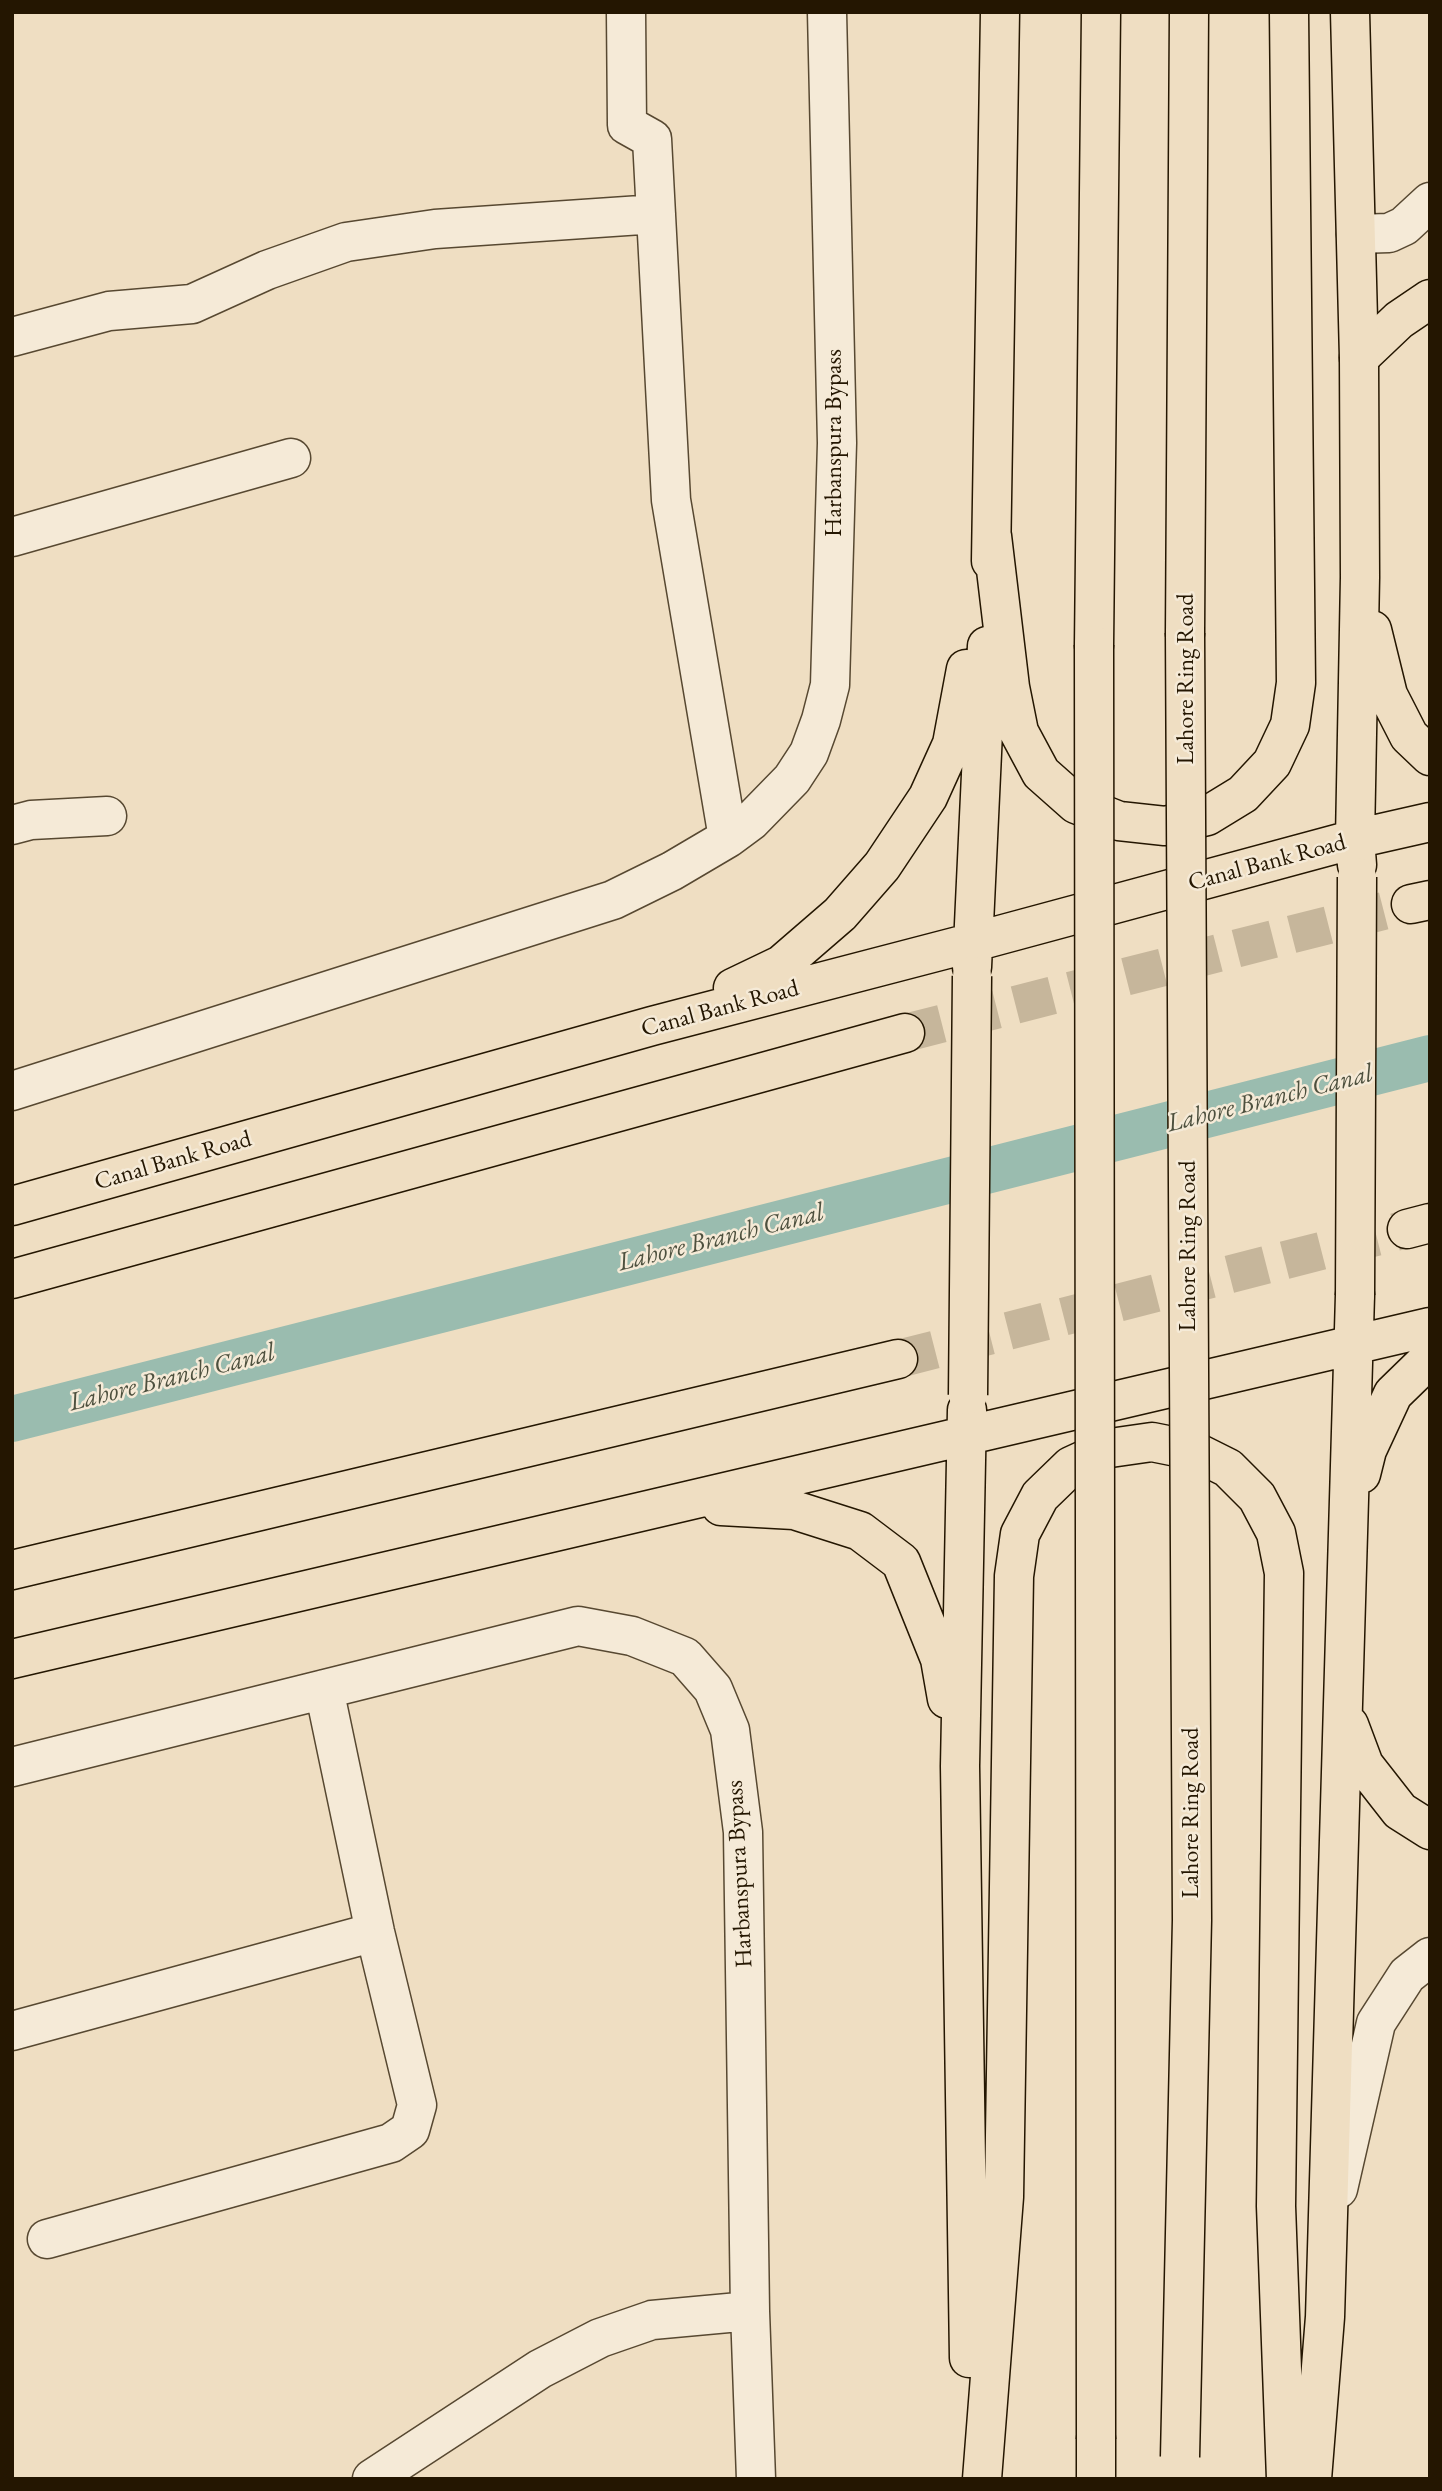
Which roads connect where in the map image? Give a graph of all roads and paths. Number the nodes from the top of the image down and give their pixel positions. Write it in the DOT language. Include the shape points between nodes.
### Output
graph roads {
  1 [pos="626,12"];
  2 [pos="827,12"];
  3 [pos="1000,12"];
  4 [pos="1101,12"];
  5 [pos="1189,12"];
  6 [pos="1289,12"];
  7 [pos="1350,12"];
  8 [pos="1430,202"];
  9 [pos="656,214"];
  10 [pos="1356,234"];
  11 [pos="1430,299"];
  12 [pos="12,337"];
  13 [pos="1359,358"];
  14 [pos="291,458"];
  15 [pos="992,536"];
  16 [pos="12,537"];
  17 [pos="1360,577"];
  18 [pos="1430,756"];
  19 [pos="107,816"];
  20 [pos="1430,822"];
  21 [pos="12,825"];
  22 [pos="728,838"];
  23 [pos="1355,839"];
  24 [pos="973,959"];
  25 [pos="652,1026"];
  26 [pos="905,1033"];
  27 [pos="12,1091"];
  28 [pos="12,1206"];
  29 [pos="12,1279"];
  30 [pos="1430,1327"];
  31 [pos="1353,1346"];
  32 [pos="1430,1358"];
  33 [pos="898,1359"];
  34 [pos="967,1436"];
  35 [pos="680,1503"];
  36 [pos="1350,1519"];
  37 [pos="12,1570"];
  38 [pos="12,1659"];
  39 [pos="324,1689"];
  40 [pos="1344,1710"];
  41 [pos="960,1766"];
  42 [pos="12,1767"];
  43 [pos="1430,1830"];
  44 [pos="375,1932"];
  45 [pos="1430,1957"];
  46 [pos="12,2031"];
  47 [pos="1328,2233"];
  48 [pos="47,2239"];
  49 [pos="750,2311"];
  50 [pos="1180,2468"];
  51 [pos="372,2479"];
  52 [pos="756,2479"];
  53 [pos="971,2479"];
  54 [pos="982,2479"];
  55 [pos="1096,2479"];
  56 [pos="1286,2479"];
  57 [pos="1312,2479"];
  1 -- 9 [label="street" via="627,125 652,139"];
  2 -- 22 [label="street, Harbanspura Bypass" via="837,443 830,685 809,753 792,779"];
  3 -- 15 [label="main road"];
  4 -- 55 [label="main road, bridge" via="1094,646"];
  5 -- 50 [label="main road, Lahore Ring Road, bridge" via="1185,633 1192,1920"];
  6 -- 15 [label="main road" via="1296,683 1290,724 1272,763 1243,794 1207,816 1165,826 1119,821 1076,804 1041,773 1019,732"];
  7 -- 10 [label="main road"];
  8 -- 10 [label="street" via="1389,233"];
  9 -- 12 [label="street" via="435,229 346,242 192,303 109,311"];
  9 -- 22 [label="street" via="671,500"];
  10 -- 13 [label="main road"];
  11 -- 13 [label="main road" via="1399,320"];
  13 -- 17 [label="main road"];
  14 -- 16 [label="street"];
  15 -- 24 [label="main road"];
  15 -- 25 [label="main road" via="952,744 928,797 882,866 840,914 781,965"];
  17 -- 18 [label="main road" via="1388,695 1409,736"];
  17 -- 23 [label="main road"];
  19 -- 21 [label="street"];
  20 -- 23 [label="main road, Canal Bank Road"];
  22 -- 27 [label="street, Harbanspura Bypass" via="673,872 613,900"];
  23 -- 24 [label="main road, Canal Bank Road"];
  23 -- 31 [label="main road, bridge"];
  24 -- 25 [label="main road, Canal Bank Road"];
  24 -- 34 [label="main road, bridge"];
  25 -- 28 [label="main road, Canal Bank Road"];
  26 -- 29 [label="main road"];
  30 -- 31 [label="main road"];
  31 -- 34 [label="main road"];
  31 -- 36 [label="main road"];
  32 -- 36 [label="main road" via="1394,1394 1367,1450"];
  33 -- 37 [label="main road"];
  34 -- 35 [label="main road"];
  34 -- 41 [label="main road"];
  35 -- 38 [label="main road"];
  35 -- 41 [label="main road" via="794,1510 860,1531 901,1562 940,1659"];
  36 -- 40 [label="main road"];
  39 -- 42 [label="street, Harbanspura Bypass"];
  39 -- 44 [label="street"];
  39 -- 49 [label="street, Harbanspura Bypass" via="578,1626 632,1636 685,1657 713,1689 730,1730 743,1832"];
  40 -- 43 [label="main road" via="1364,1765 1400,1811"];
  40 -- 47 [label="main road"];
  41 -- 53 [label="main road"];
  44 -- 46 [label="street"];
  44 -- 48 [label="street" via="416,2105 410,2130 391,2143"];
  45 -- 47 [label="street" via="1407,1976 1376,2023"];
  47 -- 57 [label="main road"];
  49 -- 51 [label="street" via="652,2320 600,2338 540,2369"];
  49 -- 52 [label="street, Harbanspura Bypass"];
  54 -- 56 [label="main road" via="1004,2197 1013,1590 1020,1534 1040,1496 1071,1466 1110,1448 1152,1442 1192,1450 1228,1468 1257,1497 1276,1533 1284,1573 1276,2206"];
}
